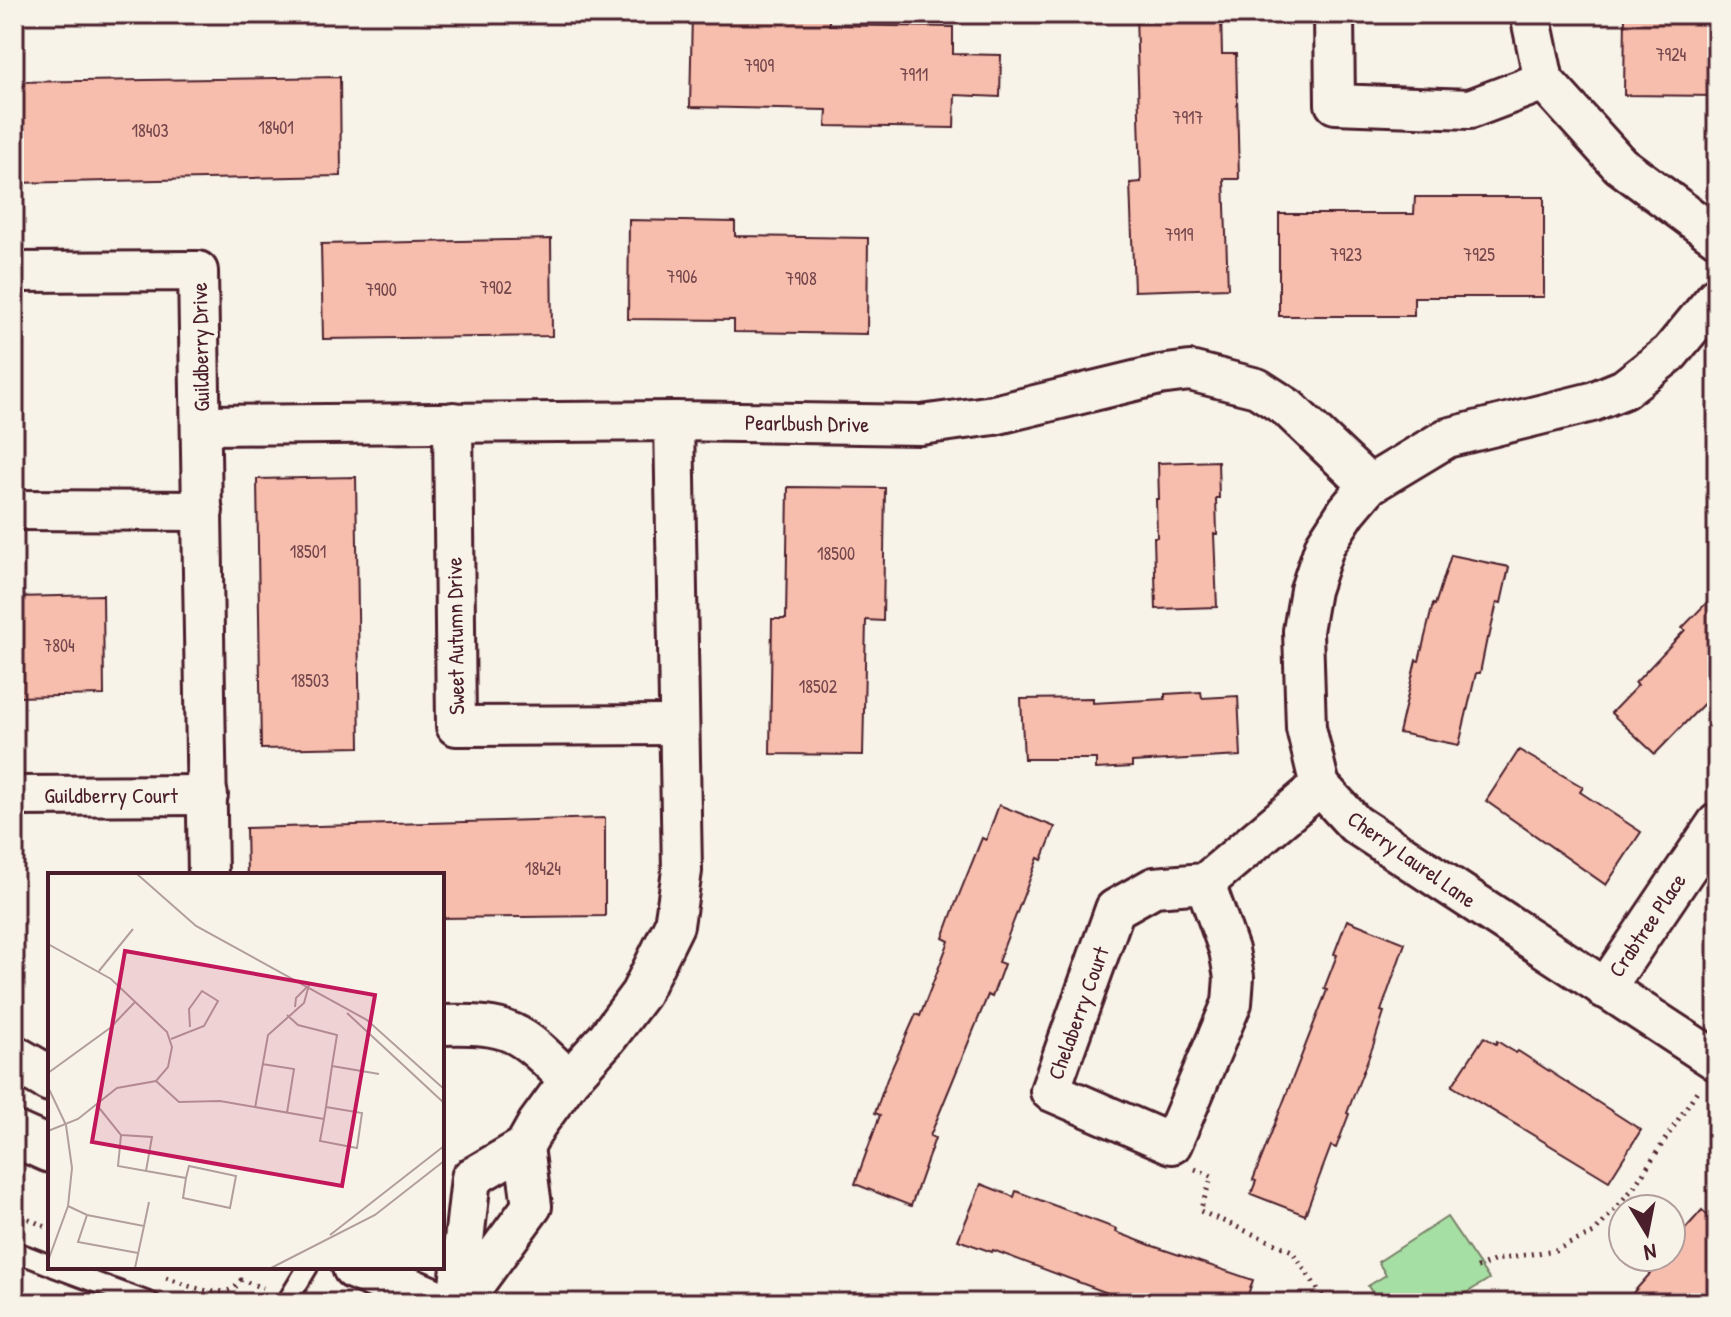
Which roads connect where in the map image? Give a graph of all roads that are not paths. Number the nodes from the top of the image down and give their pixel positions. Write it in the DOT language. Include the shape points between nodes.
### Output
graph roads {
  1 [pos="1334,14"];
  2 [pos="1530,14"];
  3 [pos="1544,81"];
  4 [pos="1717,237"];
  5 [pos="14,272"];
  6 [pos="1717,296"];
  7 [pos="674,421"];
  8 [pos="453,422"];
  9 [pos="201,425"];
  10 [pos="1369,485"];
  11 [pos="14,510"];
  12 [pos="203,511"];
  13 [pos="678,725"];
  14 [pos="1320,786"];
  15 [pos="208,795"];
  16 [pos="14,796"];
  17 [pos="1717,823"];
  18 [pos="208,873"];
  19 [pos="1205,883"];
  20 [pos="1605,989"];
  21 [pos="444,1025"];
  22 [pos="14,1058"];
  23 [pos="1716,1061"];
  24 [pos="48,1078"];
  25 [pos="569,1080"];
  26 [pos="14,1134"];
  27 [pos="524,1147"];
  28 [pos="48,1149"];
  29 [pos="14,1251"];
  30 [pos="48,1264"];
  31 [pos="60,1269"];
  32 [pos="306,1269"];
  33 [pos="360,1269"];
  34 [pos="281,1298"];
  35 [pos="151,1303"];
  36 [pos="439,1303"];
  37 [pos="459,1303"];
  1 -- 3 [label="street" via="1335,104 1470,109"];
  2 -- 3 [label="street"];
  3 -- 4 [label="street" via="1620,165"];
  5 -- 9 [label="street, Guildberry Drive" via="198,271"];
  6 -- 10 [label="street, Cherry Laurel Lane" via="1670,353 1624,389 1447,438"];
  7 -- 8 [label="street, Pearlbush Drive"];
  7 -- 10 [label="street, Pearlbush Drive" via="921,425 994,415 1190,371 1257,388 1288,408"];
  7 -- 13 [label="street"];
  8 -- 9 [label="street, Pearlbush Drive"];
  8 -- 13 [label="street, Sweet Autumn Drive" via="456,726"];
  9 -- 12 [label="street, Guildberry Drive"];
  10 -- 14 [label="street, Cherry Laurel Lane" via="1325,545 1303,631 1306,728"];
  11 -- 12 [label="street"];
  12 -- 15 [label="street, Guildberry Drive"];
  13 -- 25 [label="street" via="682,871 674,925 640,994"];
  14 -- 19 [label="street"];
  14 -- 20 [label="street, Cherry Laurel Lane" via="1355,824"];
  15 -- 16 [label="street, Guildberry Court"];
  15 -- 18 [label="street, Guildberry Drive"];
  17 -- 20 [label="street, Crabtree Place"];
  19 -- 19 [label="street, Chelaberry Court" via="1154,887 1115,909 1050,1091 1172,1144 1232,1003 1229,950"];
  20 -- 23 [label="street, Cherry Laurel Lane"];
  21 -- 25 [label="street" via="483,1024 523,1037"];
  22 -- 24 [label="main road"];
  25 -- 27 [label="street"];
  26 -- 28 [label="main road"];
  27 -- 37 [label="street" via="532,1206"];
  27 -- 37 [label="street" via="471,1178"];
  29 -- 30 [label="lane"];
  31 -- 35 [label="lane"];
  32 -- 34 [label="lane"];
  33 -- 36 [label="main road"];
}
